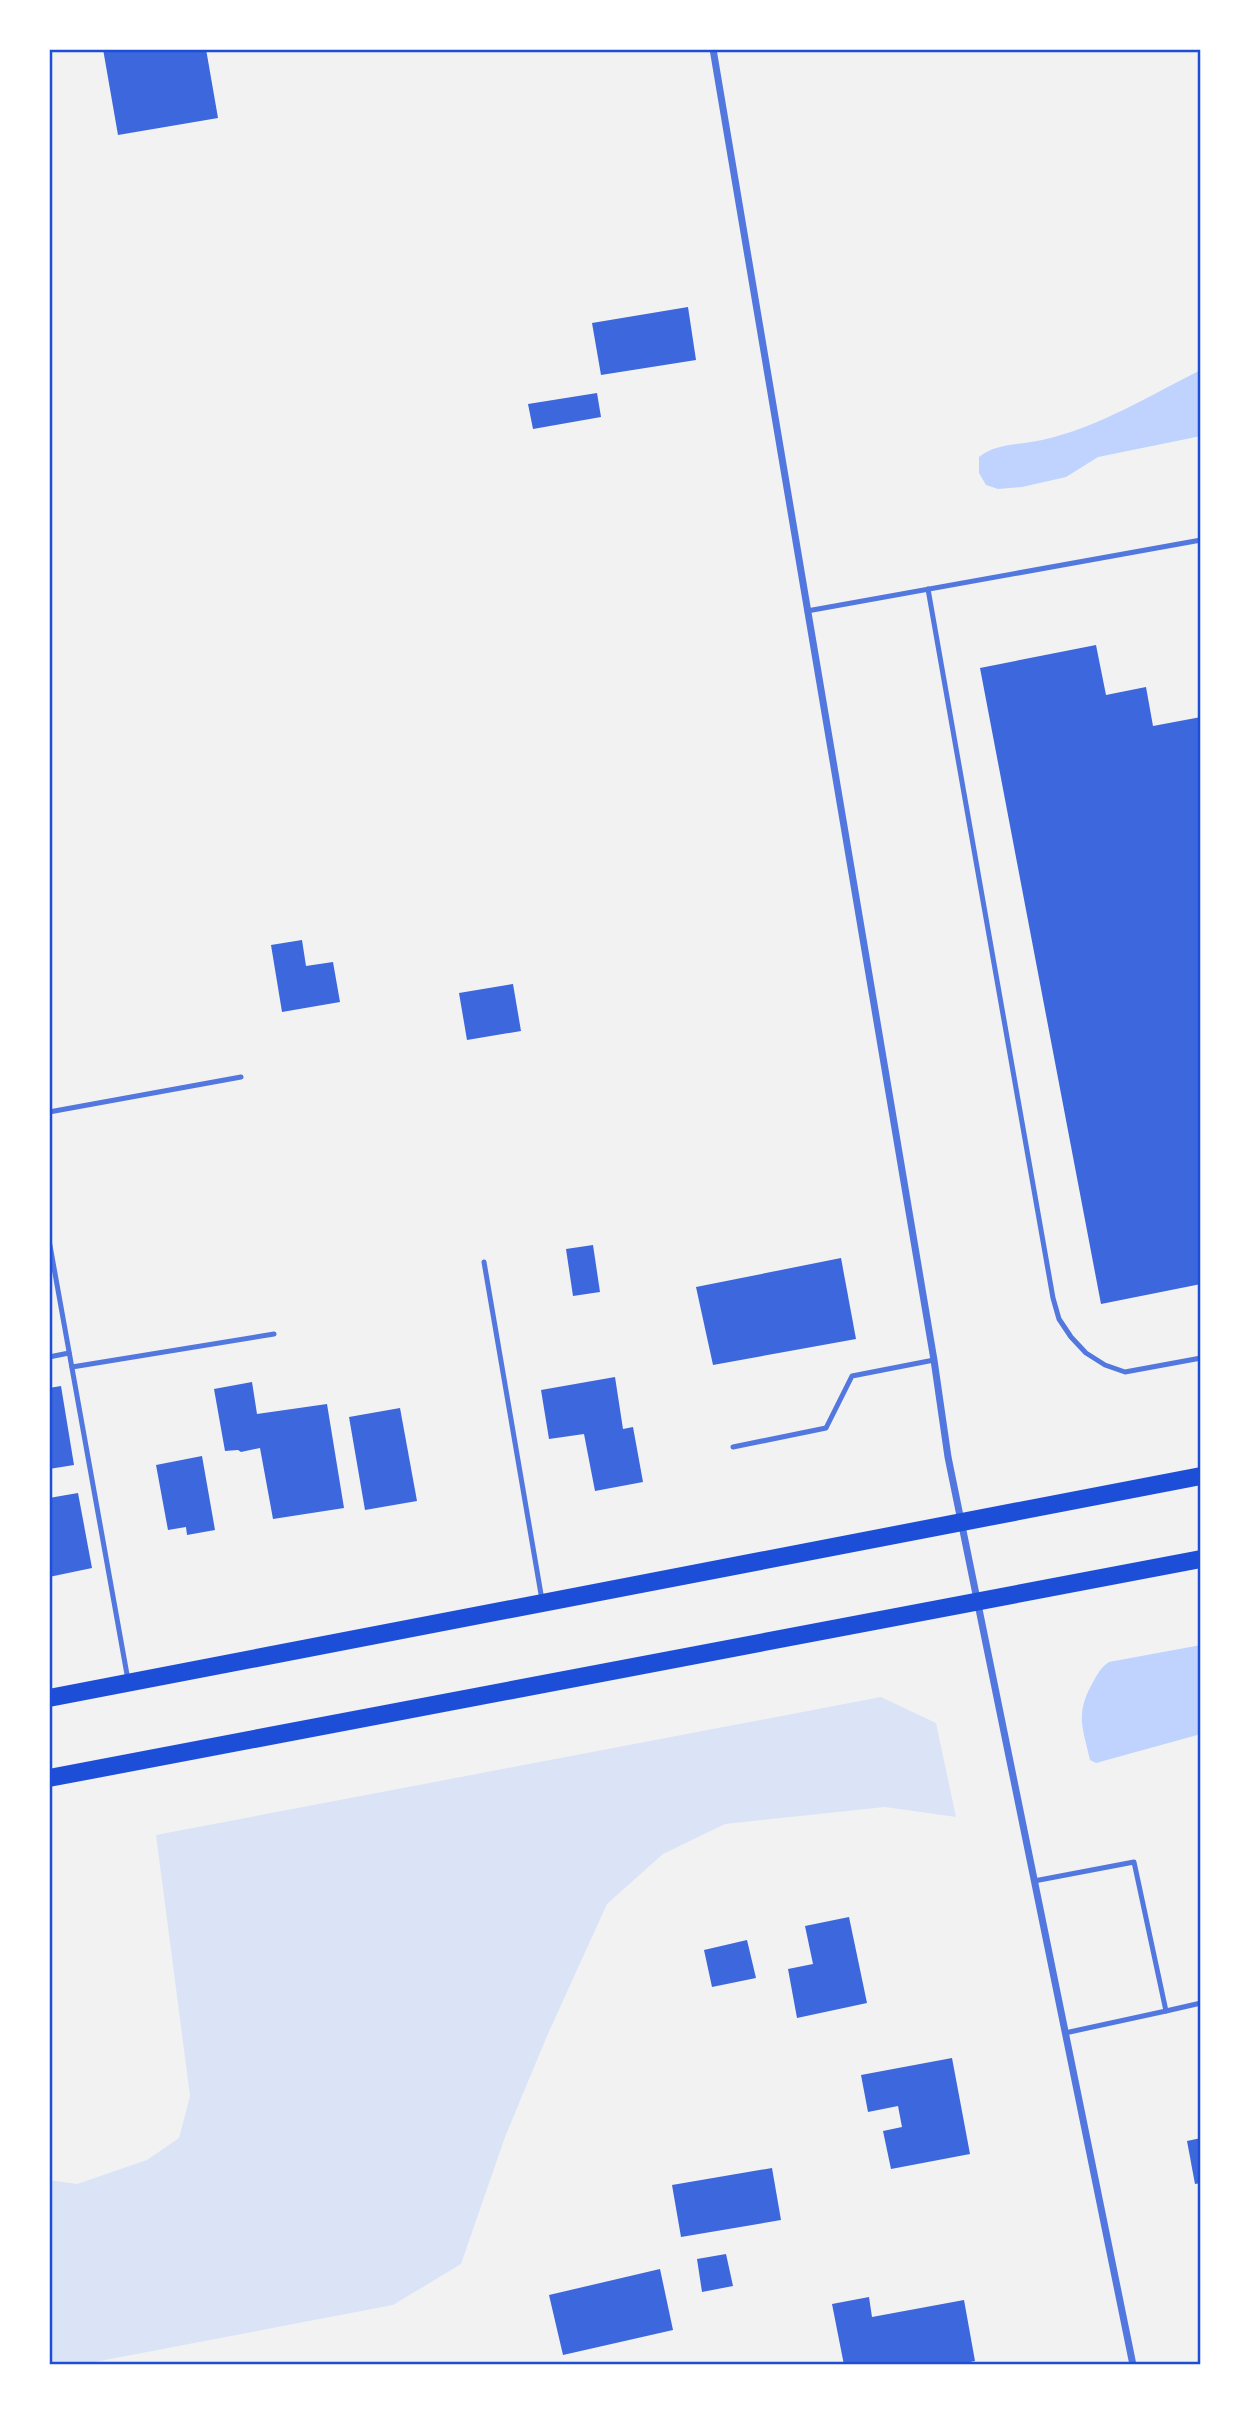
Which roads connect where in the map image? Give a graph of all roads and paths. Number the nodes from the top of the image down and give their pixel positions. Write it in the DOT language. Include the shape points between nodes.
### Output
graph roads {
  1 [pos="713,49"];
  2 [pos="1201,540"];
  3 [pos="928,589"];
  4 [pos="807,611"];
  5 [pos="241,1077"];
  6 [pos="49,1112"];
  7 [pos="49,1240"];
  8 [pos="484,1262"];
  9 [pos="274,1334"];
  10 [pos="69,1353"];
  11 [pos="49,1357"];
  12 [pos="1201,1357"];
  13 [pos="934,1360"];
  14 [pos="72,1367"];
  15 [pos="733,1447"];
  16 [pos="1201,1476"];
  17 [pos="961,1523"];
  18 [pos="1201,1559"];
  19 [pos="977,1601"];
  20 [pos="543,1604"];
  21 [pos="129,1683"];
  22 [pos="49,1698"];
  23 [pos="49,1777"];
  24 [pos="1034,1881"];
  25 [pos="1201,2003"];
  26 [pos="1166,2011"];
  27 [pos="1065,2033"];
  28 [pos="1133,2365"];
  1 -- 4 [label="street"];
  2 -- 3 [label="lane"];
  3 -- 4 [label="lane"];
  3 -- 12 [label="lane" via="1059,1319 1086,1353 1125,1372"];
  4 -- 13 [label="street"];
  5 -- 6 [label="lane"];
  7 -- 10 [label="lane"];
  8 -- 20 [label="lane"];
  9 -- 14 [label="lane"];
  10 -- 11 [label="lane"];
  10 -- 14 [label="lane"];
  13 -- 15 [label="lane" via="852,1376 827,1428"];
  13 -- 17 [label="street"];
  14 -- 21 [label="lane"];
  16 -- 17 [label="main road"];
  17 -- 19 [label="street"];
  17 -- 20 [label="main road"];
  18 -- 19 [label="main road"];
  19 -- 23 [label="main road"];
  19 -- 24 [label="street"];
  20 -- 21 [label="main road"];
  21 -- 22 [label="main road"];
  24 -- 26 [label="lane" via="1134,1861"];
  24 -- 27 [label="street"];
  25 -- 26 [label="lane"];
  26 -- 27 [label="lane"];
  27 -- 28 [label="street"];
}
